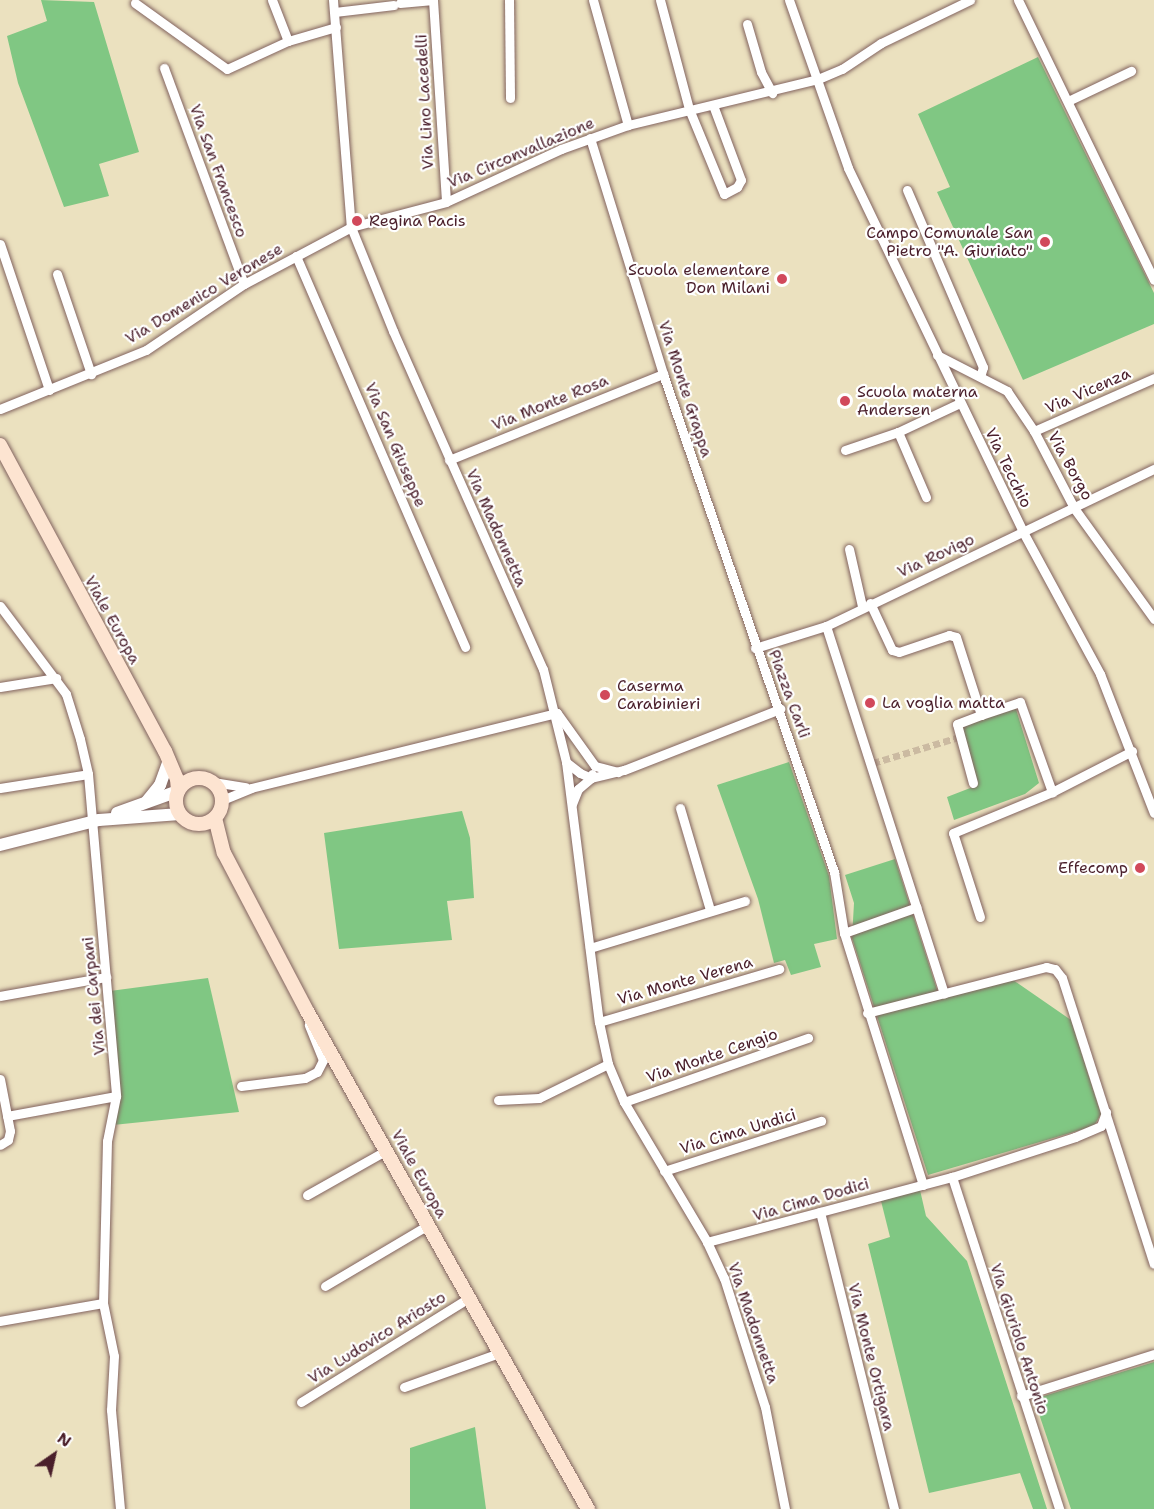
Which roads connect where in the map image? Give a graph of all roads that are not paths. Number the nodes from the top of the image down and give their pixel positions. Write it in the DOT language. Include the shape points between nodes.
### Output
graph roads {
  1 [pos="272,0"];
  2 [pos="333,0"];
  3 [pos="433,0"];
  4 [pos="509,0"];
  5 [pos="593,0"];
  6 [pos="660,0"];
  7 [pos="789,0"];
  8 [pos="970,0"];
  9 [pos="1018,0"];
  10 [pos="135,3"];
  11 [pos="335,12"];
  12 [pos="747,24"];
  13 [pos="336,27"];
  14 [pos="288,41"];
  15 [pos="164,68"];
  16 [pos="1131,71"];
  17 [pos="818,79"];
  18 [pos="772,93"];
  19 [pos="510,98"];
  20 [pos="1068,101"];
  21 [pos="713,105"];
  22 [pos="689,109"];
  23 [pos="628,125"];
  24 [pos="590,138"];
  25 [pos="907,190"];
  26 [pos="446,202"];
  27 [pos="365,226"];
  28 [pos="351,227"];
  29 [pos="0,244"];
  30 [pos="296,256"];
  31 [pos="57,274"];
  32 [pos="1154,280"];
  33 [pos="244,284"];
  34 [pos="937,356"];
  35 [pos="91,374"];
  36 [pos="663,374"];
  37 [pos="980,377"];
  38 [pos="1154,378"];
  39 [pos="49,390"];
  40 [pos="960,403"];
  41 [pos="2,411"];
  42 [pos="1034,431"];
  43 [pos="898,432"];
  44 [pos="0,446"];
  45 [pos="844,450"];
  46 [pos="0,460"];
  47 [pos="449,460"];
  48 [pos="1154,469"];
  49 [pos="926,496"];
  50 [pos="30,506"];
  51 [pos="1074,508"];
  52 [pos="1023,532"];
  53 [pos="849,549"];
  54 [pos="866,605"];
  55 [pos="0,606"];
  56 [pos="1154,619"];
  57 [pos="826,626"];
  58 [pos="465,647"];
  59 [pos="755,648"];
  60 [pos="56,678"];
  61 [pos="0,687"];
  62 [pos="780,709"];
  63 [pos="557,713"];
  64 [pos="981,715"];
  65 [pos="1132,752"];
  66 [pos="167,756"];
  67 [pos="566,762"];
  68 [pos="595,766"];
  69 [pos="618,772"];
  70 [pos="88,774"];
  71 [pos="591,778"];
  72 [pos="207,780"];
  73 [pos="973,783"];
  74 [pos="0,788"];
  75 [pos="251,788"];
  76 [pos="178,791"];
  77 [pos="1052,792"];
  78 [pos="222,800"];
  79 [pos="145,803"];
  80 [pos="571,805"];
  81 [pos="680,808"];
  82 [pos="1154,813"];
  83 [pos="180,814"];
  84 [pos="215,818"];
  85 [pos="96,821"];
  86 [pos="193,823"];
  87 [pos="0,845"];
  88 [pos="224,853"];
  89 [pos="745,901"];
  90 [pos="916,908"];
  91 [pos="710,910"];
  92 [pos="980,917"];
  93 [pos="844,933"];
  94 [pos="590,948"];
  95 [pos="779,969"];
  96 [pos="106,977"];
  97 [pos="944,993"];
  98 [pos="0,996"];
  99 [pos="307,1011"];
  100 [pos="867,1013"];
  101 [pos="599,1022"];
  102 [pos="808,1038"];
  103 [pos="608,1065"];
  104 [pos="0,1079"];
  105 [pos="240,1086"];
  106 [pos="116,1096"];
  107 [pos="498,1100"];
  108 [pos="624,1102"];
  109 [pos="1106,1108"];
  110 [pos="7,1116"];
  111 [pos="821,1121"];
  112 [pos="1093,1131"];
  113 [pos="1116,1140"];
  114 [pos="0,1145"];
  115 [pos="387,1150"];
  116 [pos="664,1171"];
  117 [pos="952,1177"];
  118 [pos="923,1185"];
  119 [pos="308,1195"];
  120 [pos="820,1212"];
  121 [pos="428,1225"];
  122 [pos="707,1242"];
  123 [pos="1152,1251"];
  124 [pos="1154,1264"];
  125 [pos="325,1286"];
  126 [pos="469,1298"];
  127 [pos="103,1304"];
  128 [pos="0,1321"];
  129 [pos="499,1353"];
  130 [pos="1154,1353"];
  131 [pos="404,1387"];
  132 [pos="1021,1396"];
  133 [pos="301,1402"];
  134 [pos="120,1509"];
  135 [pos="588,1509"];
  136 [pos="785,1509"];
  137 [pos="894,1509"];
  138 [pos="1059,1509"];
  1 -- 14 [label="street"];
  2 -- 11 [label="street, Via Madonnetta"];
  3 -- 11 [label="street, Via Lino Lacedelli"];
  3 -- 26 [label="street, Via Lino Lacedelli"];
  4 -- 19 [label="street"];
  5 -- 23 [label="street"];
  6 -- 22 [label="street"];
  7 -- 17 [label="street, Via Tecchio" via="812,74"];
  8 -- 17 [label="street, Via Circonvallazione"];
  9 -- 20 [label="street"];
  10 -- 14 [label="street" via="227,69"];
  11 -- 13 [label="street, Via Madonnetta"];
  12 -- 18 [label="street" via="761,72"];
  13 -- 14 [label="street"];
  13 -- 28 [label="street, Via Madonnetta"];
  15 -- 33 [label="street, Via San Francesco"];
  16 -- 20 [label="street"];
  17 -- 18 [label="street, Via Circonvallazione"];
  17 -- 34 [label="street, Via Tecchio" via="848,168"];
  18 -- 21 [label="street, Via Circonvallazione"];
  20 -- 32 [label="street"];
  21 -- 22 [label="street, Via Circonvallazione"];
  21 -- 22 [label="street" via="741,180 738,187 724,194"];
  22 -- 23 [label="street, Via Circonvallazione"];
  23 -- 24 [label="street, Via Circonvallazione"];
  24 -- 26 [label="street, Via Circonvallazione"];
  24 -- 36 [label="street, Via Monte Grappa"];
  25 -- 37 [label="street" via="983,367"];
  26 -- 27 [label="street, Via Circonvallazione"];
  27 -- 28 [label="street, Via Domenico Veronese"];
  28 -- 30 [label="street, Via Domenico Veronese"];
  28 -- 47 [label="street, Via Madonnetta"];
  29 -- 39 [label="street"];
  30 -- 33 [label="street, Via Domenico Veronese"];
  30 -- 58 [label="street, Via San Giuseppe"];
  31 -- 35 [label="street"];
  33 -- 35 [label="street, Via Domenico Veronese" via="146,350"];
  34 -- 37 [label="street, Via Borgo"];
  34 -- 40 [label="street, Via Tecchio"];
  35 -- 39 [label="street, Via Domenico Veronese"];
  36 -- 47 [label="street, Via Monte Rosa"];
  36 -- 59 [label="street, Via Monte Grappa"];
  37 -- 42 [label="street, Via Borgo" via="1007,391"];
  38 -- 42 [label="street, Via Vicenza"];
  39 -- 41 [label="street, Via Domenico Veronese"];
  40 -- 43 [label="street"];
  40 -- 52 [label="street, Via Tecchio"];
  42 -- 51 [label="street, Via Borgo"];
  43 -- 45 [label="street"];
  43 -- 49 [label="street"];
  44 -- 50 [label="main road"];
  46 -- 50 [label="main road"];
  47 -- 63 [label="street, Via Madonnetta" via="543,669"];
  48 -- 51 [label="street, Via Rovigo"];
  50 -- 66 [label="main road, Viale Europa"];
  51 -- 52 [label="street, Via Rovigo"];
  51 -- 56 [label="street, Via Borgo"];
  52 -- 54 [label="street, Via Rovigo"];
  52 -- 65 [label="street, Via Tecchio" via="1100,674"];
  53 -- 54 [label="street"];
  54 -- 57 [label="street, Via Rovigo"];
  54 -- 64 [label="street" via="892,650 899,652 949,635 956,637"];
  55 -- 60 [label="street, Via dei Carpani"];
  57 -- 59 [label="street, Piazza Carli"];
  57 -- 90 [label="street"];
  59 -- 62 [label="street, Piazza Carli"];
  60 -- 61 [label="street"];
  60 -- 70 [label="street, Via dei Carpani" via="74,715"];
  62 -- 69 [label="street"];
  62 -- 93 [label="street, Piazza Carli" via="834,872"];
  63 -- 67 [label="street, Via Madonnetta"];
  63 -- 68 [label="street"];
  63 -- 75 [label="street"];
  64 -- 73 [label="street" via="957,724"];
  64 -- 77 [label="street" via="1020,702"];
  65 -- 77 [label="street"];
  65 -- 82 [label="street, Via Tecchio"];
  66 -- 72 [label="main road, Viale Europa"];
  66 -- 76 [label="main road, Viale Europa"];
  66 -- 79 [label="street" via="160,785"];
  67 -- 71 [label="street"];
  67 -- 80 [label="street, Via Madonnetta"];
  68 -- 69 [label="street"];
  68 -- 71 [label="street"];
  69 -- 71 [label="street"];
  70 -- 74 [label="street"];
  70 -- 85 [label="street, Via dei Carpani"];
  71 -- 80 [label="street" via="578,789"];
  72 -- 75 [label="street"];
  72 -- 76 [label="main road" via="187,780"];
  72 -- 78 [label="main road"];
  75 -- 78 [label="street"];
  76 -- 79 [label="street"];
  76 -- 83 [label="main road" via="176,803"];
  77 -- 92 [label="street" via="953,833"];
  78 -- 84 [label="main road"];
  79 -- 85 [label="street"];
  80 -- 94 [label="street, Via Madonnetta"];
  81 -- 91 [label="street"];
  83 -- 85 [label="street"];
  83 -- 86 [label="main road"];
  84 -- 86 [label="main road"];
  84 -- 88 [label="main road, Viale Europa"];
  85 -- 87 [label="street"];
  85 -- 96 [label="street, Via dei Carpani"];
  86 -- 88 [label="main road, Viale Europa"];
  88 -- 99 [label="main road, Viale Europa"];
  89 -- 91 [label="street"];
  90 -- 93 [label="street"];
  90 -- 97 [label="street"];
  91 -- 94 [label="street"];
  93 -- 100 [label="street, Piazza Carli"];
  94 -- 101 [label="street, Via Madonnetta"];
  95 -- 101 [label="street, Via Monte Verena"];
  96 -- 98 [label="street"];
  96 -- 106 [label="street, Via dei Carpani"];
  97 -- 100 [label="street"];
  97 -- 109 [label="street" via="1046,967 1055,969 1062,978"];
  99 -- 105 [label="street" via="306,1018 324,1064 305,1078"];
  99 -- 115 [label="main road, Viale Europa"];
  100 -- 118 [label="street, Piazza Carli"];
  101 -- 103 [label="street, Via Madonnetta"];
  102 -- 108 [label="street, Via Monte Cengio"];
  103 -- 107 [label="street" via="539,1098"];
  103 -- 108 [label="street, Via Madonnetta"];
  104 -- 110 [label="street"];
  106 -- 110 [label="street"];
  106 -- 127 [label="street, Via dei Carpani" via="107,1141"];
  108 -- 116 [label="street, Via Madonnetta"];
  109 -- 112 [label="street" via="1104,1121"];
  109 -- 113 [label="street"];
  110 -- 114 [label="street" via="10,1137"];
  111 -- 116 [label="street, Via Cima Undici"];
  112 -- 113 [label="street" via="1108,1133"];
  112 -- 117 [label="street, Via Cima Dodici"];
  113 -- 123 [label="street"];
  115 -- 119 [label="street"];
  115 -- 121 [label="main road, Viale Europa"];
  116 -- 122 [label="street, Via Madonnetta"];
  117 -- 118 [label="street, Via Cima Dodici"];
  117 -- 132 [label="street, Via Giuriolo Antonio"];
  118 -- 120 [label="street, Via Cima Dodici"];
  120 -- 122 [label="street, Via Cima Dodici"];
  120 -- 137 [label="street, Via Monte Ortigara"];
  121 -- 125 [label="street"];
  121 -- 126 [label="main road, Viale Europa"];
  122 -- 136 [label="street, Via Madonnetta" via="749,1352"];
  123 -- 124 [label="street"];
  126 -- 129 [label="main road, Viale Europa"];
  126 -- 133 [label="street, Via Ludovico Ariosto"];
  127 -- 128 [label="street"];
  127 -- 134 [label="street, Via dei Carpani" via="114,1356 111,1410"];
  129 -- 131 [label="street"];
  129 -- 135 [label="main road, Viale Europa"];
  130 -- 132 [label="street"];
  132 -- 138 [label="street, Via Giuriolo Antonio"];
}
